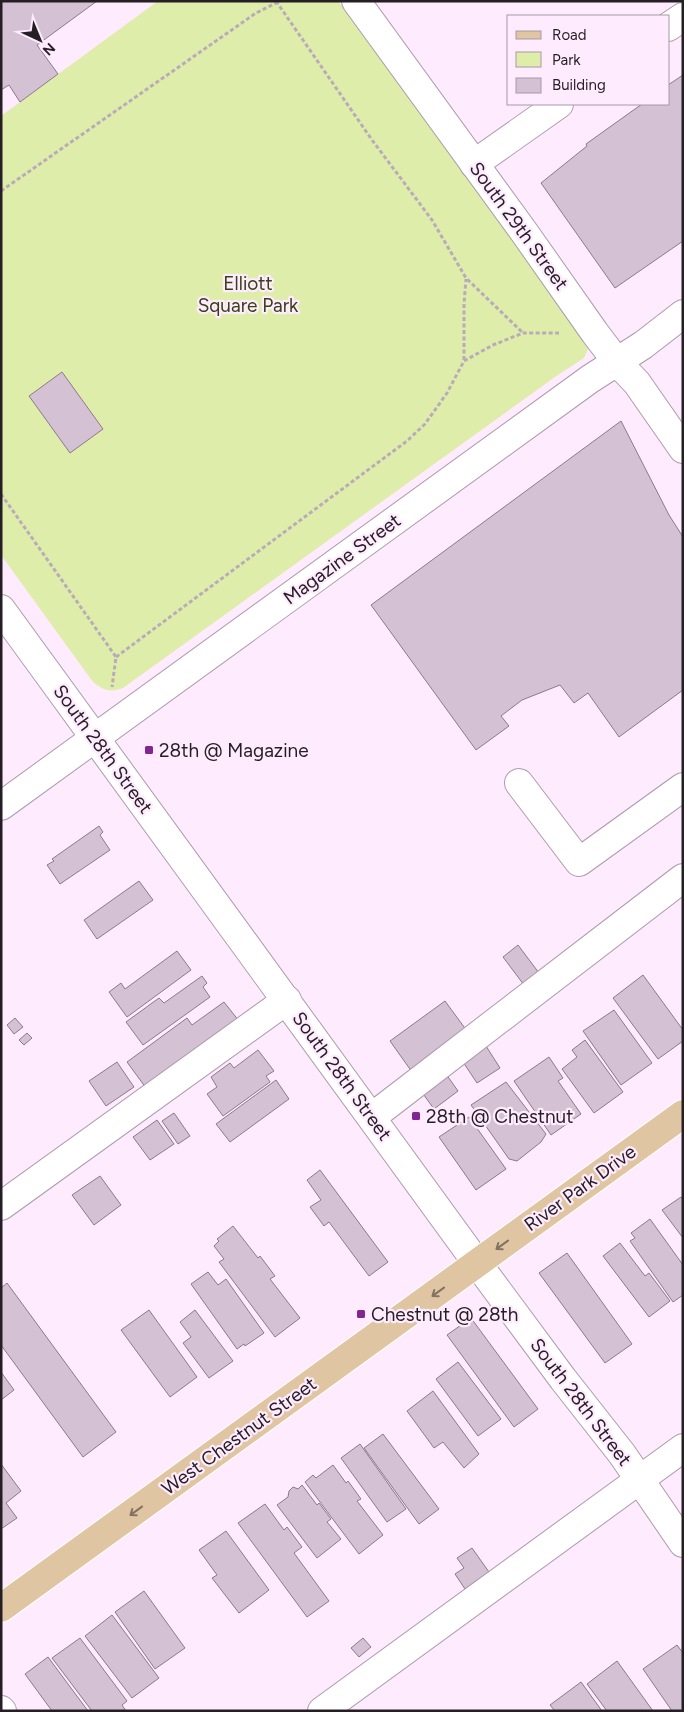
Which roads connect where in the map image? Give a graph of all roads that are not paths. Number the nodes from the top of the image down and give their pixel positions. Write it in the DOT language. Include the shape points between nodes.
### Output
graph roads {
  1 [pos="356,1"];
  2 [pos="683,17"];
  3 [pos="669,26"];
  4 [pos="559,105"];
  5 [pos="474,164"];
  6 [pos="683,314"];
  7 [pos="617,362"];
  8 [pos="683,449"];
  9 [pos="1,609"];
  10 [pos="95,738"];
  11 [pos="519,783"];
  12 [pos="683,787"];
  13 [pos="1,806"];
  14 [pos="683,878"];
  15 [pos="287,1000"];
  16 [pos="683,1114"];
  17 [pos="372,1117"];
  18 [pos="1,1206"];
  19 [pos="477,1263"];
  20 [pos="683,1448"];
  21 [pos="639,1479"];
  22 [pos="683,1543"];
  23 [pos="1,1608"];
  24 [pos="322,1711"];
  1 -- 5 [label="street, South 29th Street"];
  2 -- 3 [label="street"];
  4 -- 5 [label="street"];
  5 -- 7 [label="street, South 29th Street"];
  6 -- 7 [label="street, Magazine Street"];
  7 -- 8 [label="street, South 29th Street" via="637,383"];
  7 -- 10 [label="street, Magazine Street"];
  9 -- 10 [label="street, South 28th Street"];
  10 -- 13 [label="street, Magazine Street"];
  10 -- 15 [label="street, South 28th Street"];
  11 -- 12 [label="street" via="579,862"];
  14 -- 17 [label="street"];
  15 -- 17 [label="street, South 28th Street"];
  15 -- 18 [label="street"];
  16 -- 19 [label="main road, River Park Drive, one-way"];
  17 -- 19 [label="street, South 28th Street"];
  19 -- 21 [label="street, South 28th Street"];
  19 -- 23 [label="main road, West Chestnut Street, one-way"];
  20 -- 21 [label="street"];
  21 -- 22 [label="street, South 28th Street"];
  21 -- 24 [label="street"];
}
